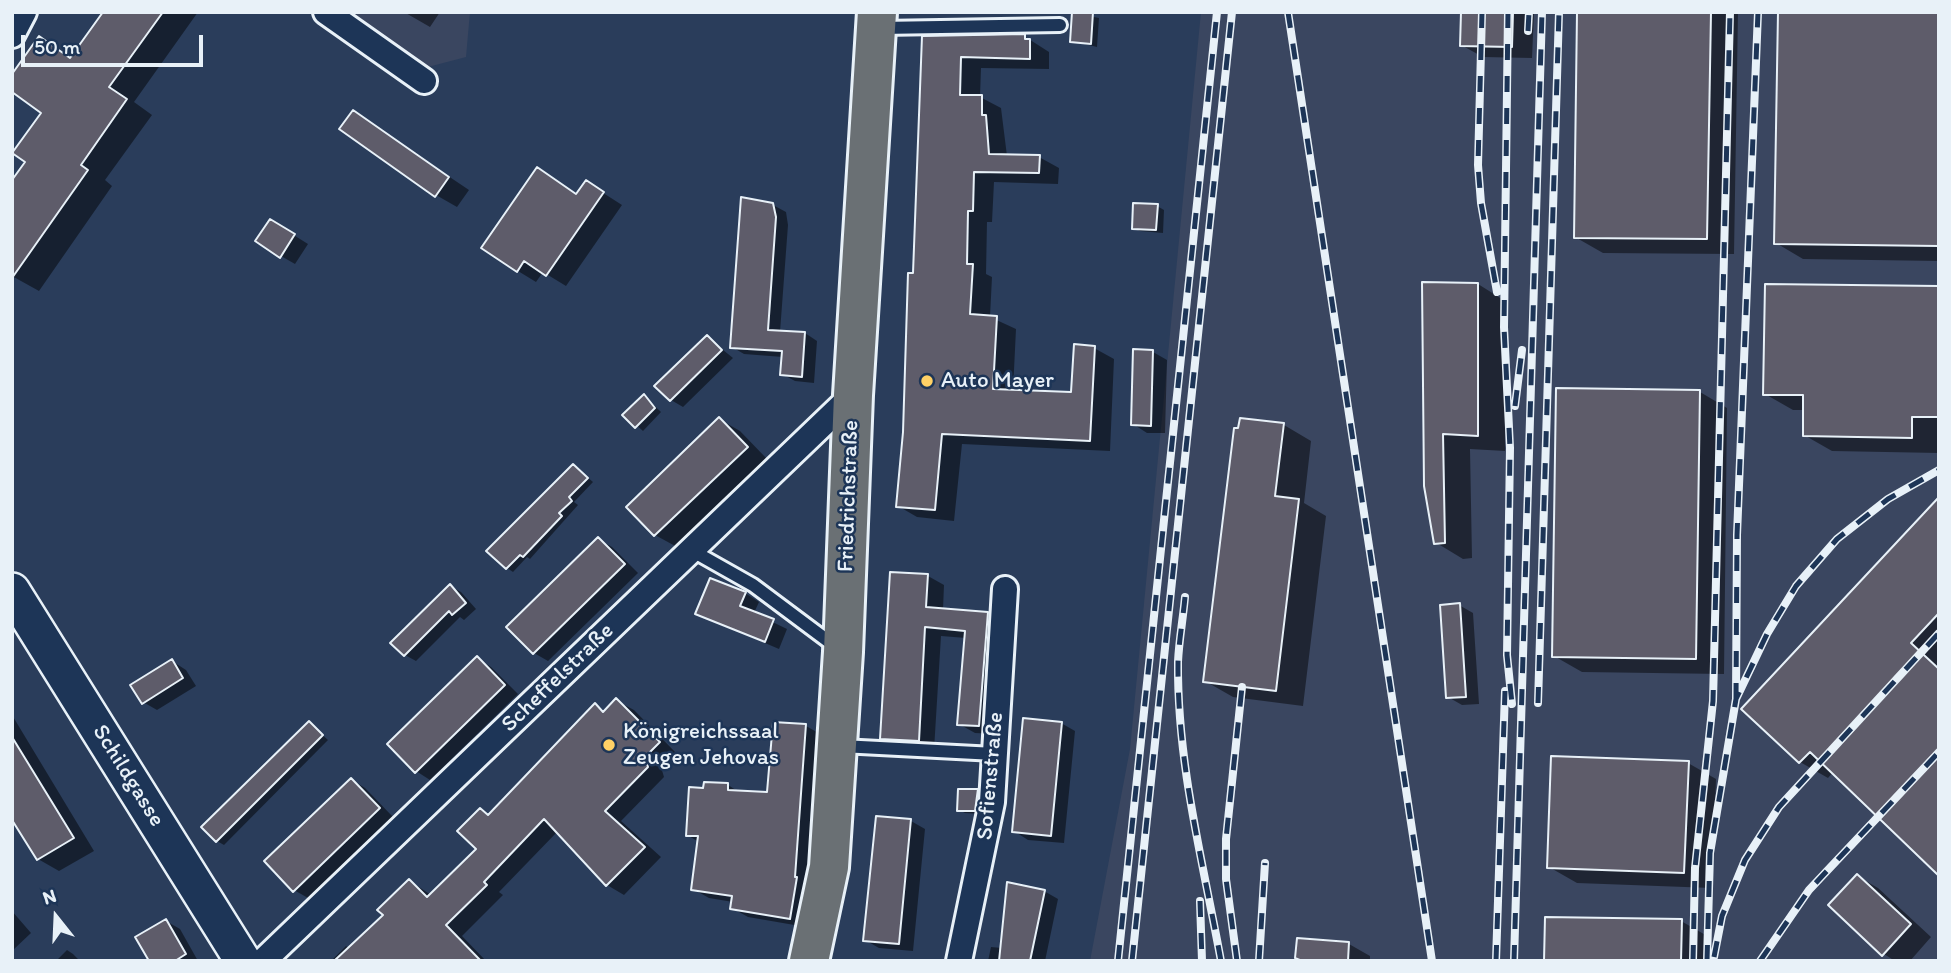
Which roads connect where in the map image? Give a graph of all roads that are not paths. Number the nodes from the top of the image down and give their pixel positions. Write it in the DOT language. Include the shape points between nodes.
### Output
graph roads {
  1 [pos="24,12"];
  2 [pos="326,12"];
  3 [pos="874,18"];
  4 [pos="1060,25"];
  5 [pos="12,35"];
  6 [pos="424,81"];
  7 [pos="853,395"];
  8 [pos="691,550"];
  9 [pos="1005,589"];
  10 [pos="12,591"];
  11 [pos="843,653"];
  12 [pos="837,746"];
  13 [pos="995,754"];
  14 [pos="243,961"];
  15 [pos="263,961"];
  16 [pos="809,961"];
  17 [pos="959,961"];
  1 -- 5 [label="street"];
  2 -- 6 [label="street"];
  3 -- 4 [label="lane"];
  3 -- 7 [label="main road, Friedrichstraße"];
  7 -- 8 [label="street, Scheffelstraße"];
  7 -- 11 [label="main road, Friedrichstraße"];
  8 -- 11 [label="lane" via="753,585"];
  8 -- 15 [label="street, Scheffelstraße"];
  9 -- 13 [label="street, Sofienstraße"];
  10 -- 14 [label="street, Schildgasse"];
  11 -- 12 [label="main road, Friedrichstraße"];
  12 -- 13 [label="lane"];
  12 -- 16 [label="main road, Friedrichstraße" via="829,867"];
  13 -- 17 [label="street, Sofienstraße" via="982,863"];
}
